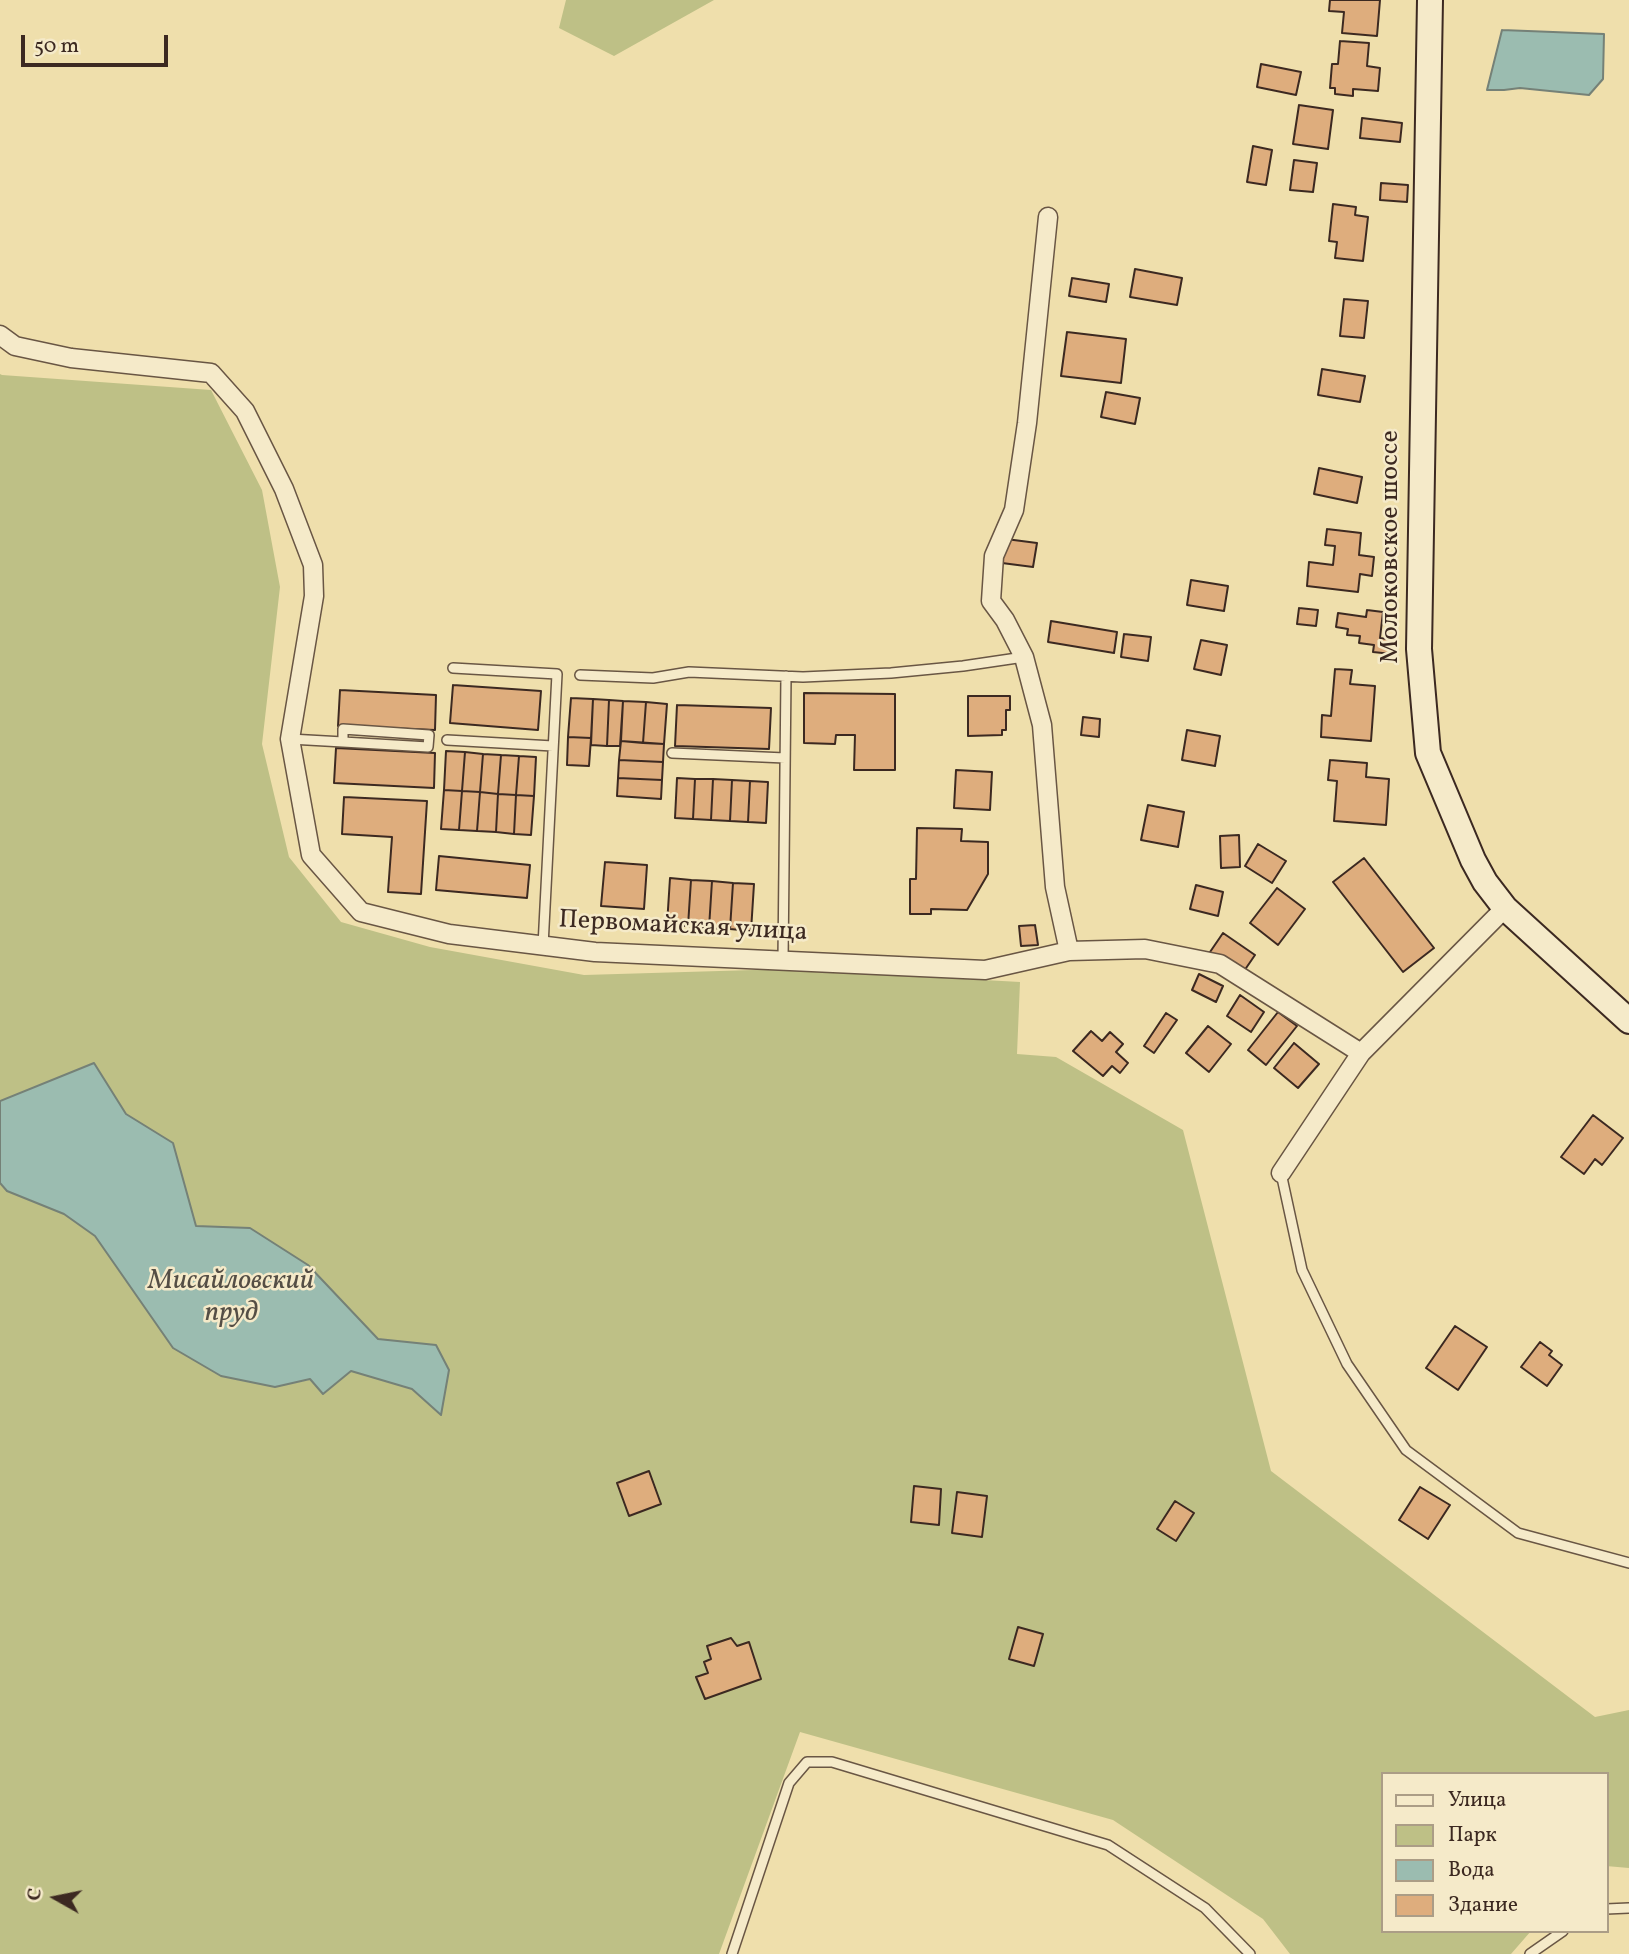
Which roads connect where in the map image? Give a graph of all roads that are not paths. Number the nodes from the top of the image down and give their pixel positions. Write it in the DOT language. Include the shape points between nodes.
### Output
graph roads {
  1 [pos="1430,0"];
  2 [pos="1048,216"];
  3 [pos="0,335"];
  4 [pos="1024,657"];
  5 [pos="453,668"];
  6 [pos="580,675"];
  7 [pos="786,676"];
  8 [pos="290,739"];
  9 [pos="447,740"];
  10 [pos="343,742"];
  11 [pos="553,746"];
  12 [pos="672,753"];
  13 [pos="785,758"];
  14 [pos="1505,908"];
  15 [pos="542,946"];
  16 [pos="1069,951"];
  17 [pos="783,960"];
  18 [pos="1629,1020"];
  19 [pos="1361,1054"];
  20 [pos="1281,1173"];
  21 [pos="1629,1563"];
  22 [pos="1629,1908"];
  23 [pos="1608,1909"];
  24 [pos="1560,1933"];
  25 [pos="732,1954"];
  26 [pos="1250,1954"];
  27 [pos="1530,1954"];
  1 -- 14 [label="main road, Молоковское шоссе" via="1419,649 1428,753 1473,860"];
  2 -- 4 [label="street" via="1027,423 1014,510 994,556 991,601"];
  3 -- 8 [label="street, Первомайская улица" via="15,346 71,358 211,373 245,411 284,489 313,565 314,596"];
  4 -- 7 [label="lane" via="891,673"];
  4 -- 16 [label="street" via="1042,724 1055,887"];
  5 -- 11 [label="lane" via="557,674"];
  6 -- 7 [label="lane" via="653,678 689,672"];
  7 -- 13 [label="lane"];
  8 -- 10 [label="lane"];
  8 -- 15 [label="street, Первомайская улица" via="311,855 361,912 449,934"];
  9 -- 11 [label="lane"];
  10 -- 10 [label="lane" via="428,747 429,734 343,729"];
  11 -- 15 [label="lane"];
  12 -- 13 [label="lane"];
  13 -- 17 [label="lane"];
  14 -- 18 [label="main road, Молоковское шоссе"];
  14 -- 19 [label="street"];
  15 -- 17 [label="street, Первомайская улица"];
  16 -- 17 [label="street, Первомайская улица" via="985,970"];
  16 -- 19 [label="street, Первомайская улица" via="1145,949 1220,964"];
  19 -- 20 [label="street"];
  20 -- 21 [label="lane" via="1302,1270 1347,1364 1405,1450 1518,1533"];
  22 -- 23 [label="lane"];
  24 -- 27 [label="lane"];
  25 -- 26 [label="lane" via="789,1783 807,1762 832,1762 1108,1845 1205,1908"];
}
